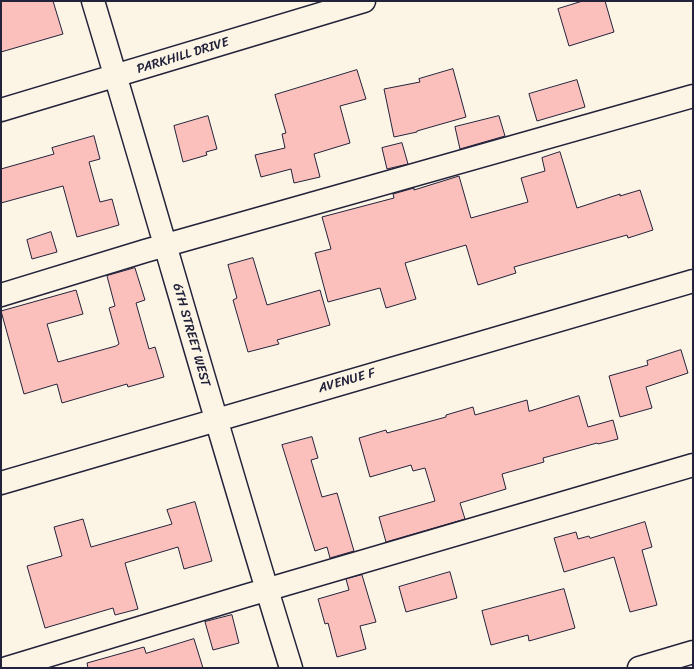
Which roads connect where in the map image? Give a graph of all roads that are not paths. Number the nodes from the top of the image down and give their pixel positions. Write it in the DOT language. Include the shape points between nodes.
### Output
graph roads {
  1 [pos="93,1"];
  2 [pos="364,1"];
  3 [pos="116,76"];
  4 [pos="693,96"];
  5 [pos="1,110"];
  6 [pos="166,245"];
  7 [pos="693,281"];
  8 [pos="1,294"];
  9 [pos="216,420"];
  10 [pos="693,465"];
  11 [pos="1,483"];
  12 [pos="267,590"];
  13 [pos="693,652"];
  14 [pos="7,668"];
  15 [pos="291,668"];
  16 [pos="639,668"];
  1 -- 3 [label="street, 6TH STREET WEST"];
  2 -- 3 [label="street, PARKHILL DRIVE"];
  3 -- 5 [label="street, PARKHILL DRIVE"];
  3 -- 6 [label="street, 6TH STREET WEST"];
  4 -- 6 [label="street"];
  6 -- 8 [label="street"];
  6 -- 9 [label="street, 6TH STREET WEST"];
  7 -- 9 [label="street, AVENUE F"];
  9 -- 11 [label="street, AVENUE F"];
  9 -- 12 [label="street, 6TH STREET WEST"];
  10 -- 12 [label="street"];
  12 -- 14 [label="street"];
  12 -- 15 [label="street, 6TH STREET WEST"];
  13 -- 16 [label="street"];
}
